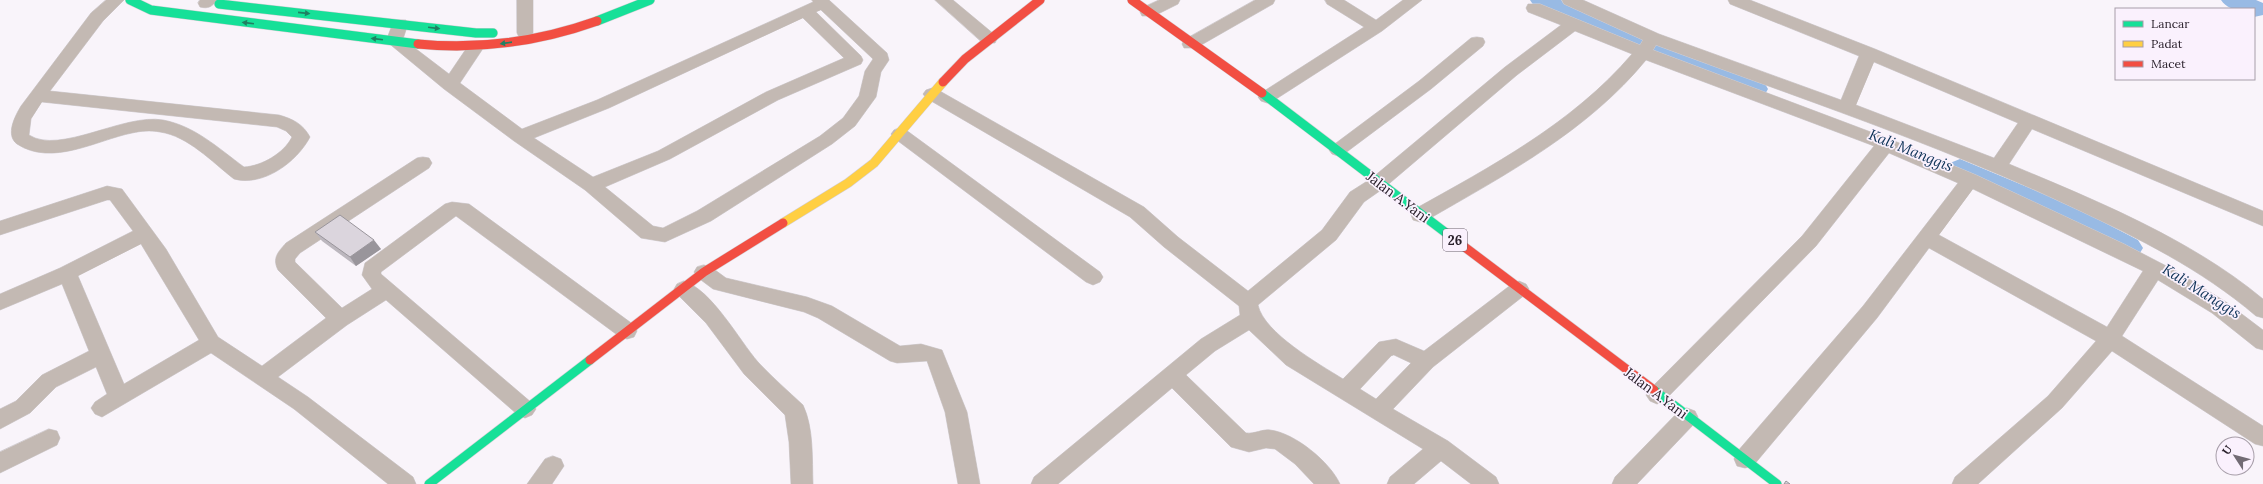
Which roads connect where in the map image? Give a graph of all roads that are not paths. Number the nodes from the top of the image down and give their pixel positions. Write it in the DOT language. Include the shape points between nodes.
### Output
graph roads {
  1 [pos="116,0"];
  2 [pos="130,0"];
  3 [pos="525,0"];
  4 [pos="634,0"];
  5 [pos="650,0"];
  6 [pos="943,0"];
  7 [pos="1040,0"];
  8 [pos="1132,0"];
  9 [pos="1172,0"];
  10 [pos="1267,0"];
  11 [pos="1333,0"];
  12 [pos="1414,0"];
  13 [pos="1570,0"];
  14 [pos="1736,0"];
  15 [pos="203,1"];
  16 [pos="821,1"];
  17 [pos="1534,8"];
  18 [pos="805,11"];
  19 [pos="1148,12"];
  20 [pos="400,24"];
  21 [pos="1573,24"];
  22 [pos="1376,27"];
  23 [pos="513,33"];
  24 [pos="989,39"];
  25 [pos="394,41"];
  26 [pos="1477,42"];
  27 [pos="1190,44"];
  28 [pos="1647,46"];
  29 [pos="476,47"];
  30 [pos="1869,54"];
  31 [pos="855,60"];
  32 [pos="873,70"];
  33 [pos="450,85"];
  34 [pos="932,94"];
  35 [pos="38,96"];
  36 [pos="1267,97"];
  37 [pos="1847,107"];
  38 [pos="2029,120"];
  39 [pos="900,134"];
  40 [pos="520,137"];
  41 [pos="1886,144"];
  42 [pos="1338,150"];
  43 [pos="423,163"];
  44 [pos="1999,165"];
  45 [pos="1970,180"];
  46 [pos="1378,183"];
  47 [pos="591,185"];
  48 [pos="1420,215"];
  49 [pos="2263,219"];
  50 [pos="0,228"];
  51 [pos="144,234"];
  52 [pos="1926,237"];
  53 [pos="2154,270"];
  54 [pos="704,272"];
  55 [pos="67,273"];
  56 [pos="1093,277"];
  57 [pos="684,289"];
  58 [pos="1519,289"];
  59 [pos="387,290"];
  60 [pos="0,302"];
  61 [pos="2263,310"];
  62 [pos="1250,311"];
  63 [pos="340,319"];
  64 [pos="627,331"];
  65 [pos="2110,339"];
  66 [pos="2263,342"];
  67 [pos="211,343"];
  68 [pos="100,355"];
  69 [pos="1426,361"];
  70 [pos="1172,375"];
  71 [pos="262,377"];
  72 [pos="1345,390"];
  73 [pos="1657,394"];
  74 [pos="525,409"];
  75 [pos="1378,411"];
  76 [pos="1687,417"];
  77 [pos="0,420"];
  78 [pos="2263,437"];
  79 [pos="49,438"];
  80 [pos="1440,448"];
  81 [pos="1745,459"];
  82 [pos="0,463"];
  83 [pos="553,466"];
  84 [pos="405,484"];
  85 [pos="430,484"];
  86 [pos="538,484"];
  87 [pos="802,484"];
  88 [pos="969,484"];
  89 [pos="1042,484"];
  90 [pos="1329,484"];
  91 [pos="1398,484"];
  92 [pos="1488,484"];
  93 [pos="1623,484"];
  94 [pos="1777,484"];
  95 [pos="1964,484"];
  1 -- 35 [label="street" via="97,17"];
  25 -- 2 [label="main road, one-way" via="151,10"];
  3 -- 23 [label="street"];
  4 -- 23 [label="main road" via="563,27"];
  5 -- 29 [label="main road, one-way" via="566,33"];
  6 -- 24 [label="street"];
  7 -- 24 [label="main road"];
  8 -- 19 [label="main road, Jalan A.Yani / 26"];
  9 -- 19 [label="street"];
  10 -- 27 [label="street"];
  11 -- 22 [label="street"];
  12 -- 22 [label="street"];
  13 -- 28 [label="street"];
  14 -- 30 [label="street"];
  15 -- 20 [label="main road, one-way"];
  16 -- 18 [label="street"];
  16 -- 32 [label="street" via="882,57"];
  17 -- 21 [label="street"];
  18 -- 31 [label="street"];
  18 -- 40 [label="street" via="602,104"];
  19 -- 27 [label="main road, Jalan A.Yani / 26"];
  20 -- 23 [label="main road, one-way" via="476,33"];
  20 -- 25 [label="street"];
  21 -- 28 [label="street"];
  21 -- 46 [label="street" via="1505,76"];
  22 -- 36 [label="street"];
  24 -- 34 [label="main road"];
  25 -- 29 [label="main road"];
  25 -- 33 [label="street"];
  26 -- 42 [label="street" via="1425,85"];
  27 -- 36 [label="main road, Jalan A.Yani / 26"];
  28 -- 37 [label="street"];
  28 -- 41 [label="street"];
  28 -- 48 [label="street" via="1597,102 1511,163"];
  29 -- 33 [label="street"];
  30 -- 37 [label="street"];
  30 -- 38 [label="street"];
  31 -- 32 [label="street"];
  31 -- 47 [label="street" via="772,96 664,155"];
  32 -- 47 [label="street" via="867,97 849,122 826,140 704,216 665,235 648,233"];
  33 -- 40 [label="street"];
  34 -- 39 [label="main road"];
  34 -- 62 [label="street" via="1137,212"];
  35 -- 35 [label="street" via="261,118 279,121 295,128 301,138 299,144 269,167 247,174 240,174 184,133 158,126 144,125 66,145 36,147 26,144 20,137 20,127 27,110"];
  36 -- 42 [label="main road, Jalan A.Yani / 26"];
  37 -- 44 [label="street"];
  38 -- 44 [label="street"];
  38 -- 49 [label="street"];
  39 -- 54 [label="main road" via="874,163 848,183"];
  39 -- 56 [label="street"];
  40 -- 47 [label="street"];
  41 -- 45 [label="street"];
  41 -- 73 [label="street" via="1809,241"];
  42 -- 46 [label="main road, Jalan A.Yani / 26"];
  43 -- 63 [label="street" via="293,248 285,257 286,265"];
  44 -- 61 [label="street" via="2123,223 2250,298"];
  45 -- 52 [label="street"];
  45 -- 53 [label="street"];
  46 -- 48 [label="main road, Jalan A.Yani / 26"];
  46 -- 62 [label="street" via="1357,197 1329,235"];
  48 -- 58 [label="main road, Jalan A.Yani / 26"];
  50 -- 51 [label="street" via="111,192 116,194"];
  51 -- 55 [label="street"];
  51 -- 67 [label="street" via="159,254"];
  52 -- 65 [label="street"];
  52 -- 81 [label="street" via="1870,312"];
  53 -- 65 [label="street"];
  53 -- 66 [label="street" via="2216,304"];
  54 -- 57 [label="main road"];
  54 -- 88 [label="street" via="720,284 807,305 825,312 897,355 922,352 935,356 956,412"];
  55 -- 60 [label="street"];
  55 -- 68 [label="street"];
  57 -- 64 [label="main road"];
  57 -- 87 [label="street" via="712,317 750,368 795,411 800,442"];
  58 -- 69 [label="street"];
  58 -- 73 [label="main road, Jalan A.Yani / 26"];
  59 -- 63 [label="street"];
  59 -- 64 [label="street" via="372,277 372,268 452,209 457,208 462,209"];
  59 -- 74 [label="street"];
  62 -- 70 [label="street"];
  62 -- 72 [label="street" via="1293,359"];
  63 -- 71 [label="street"];
  64 -- 74 [label="main road"];
  65 -- 78 [label="street"];
  65 -- 95 [label="street" via="2055,402"];
  67 -- 68 [label="street" via="111,403"];
  67 -- 71 [label="street"];
  68 -- 77 [label="street" via="49,381 23,407"];
  69 -- 72 [label="street" via="1396,347 1386,348"];
  69 -- 75 [label="street"];
  70 -- 89 [label="street"];
  70 -- 90 [label="street" via="1238,440 1249,444 1269,439 1288,445"];
  71 -- 84 [label="street"];
  72 -- 75 [label="street"];
  73 -- 76 [label="main road, Jalan A.Yani / 26"];
  74 -- 85 [label="main road"];
  75 -- 80 [label="street"];
  76 -- 81 [label="main road, Jalan A.Yani / 26"];
  76 -- 93 [label="street"];
  79 -- 82 [label="street"];
  80 -- 91 [label="street"];
  80 -- 92 [label="street"];
  81 -- 94 [label="main road, Jalan A.Yani / 26"];
  83 -- 86 [label="street"];
}
